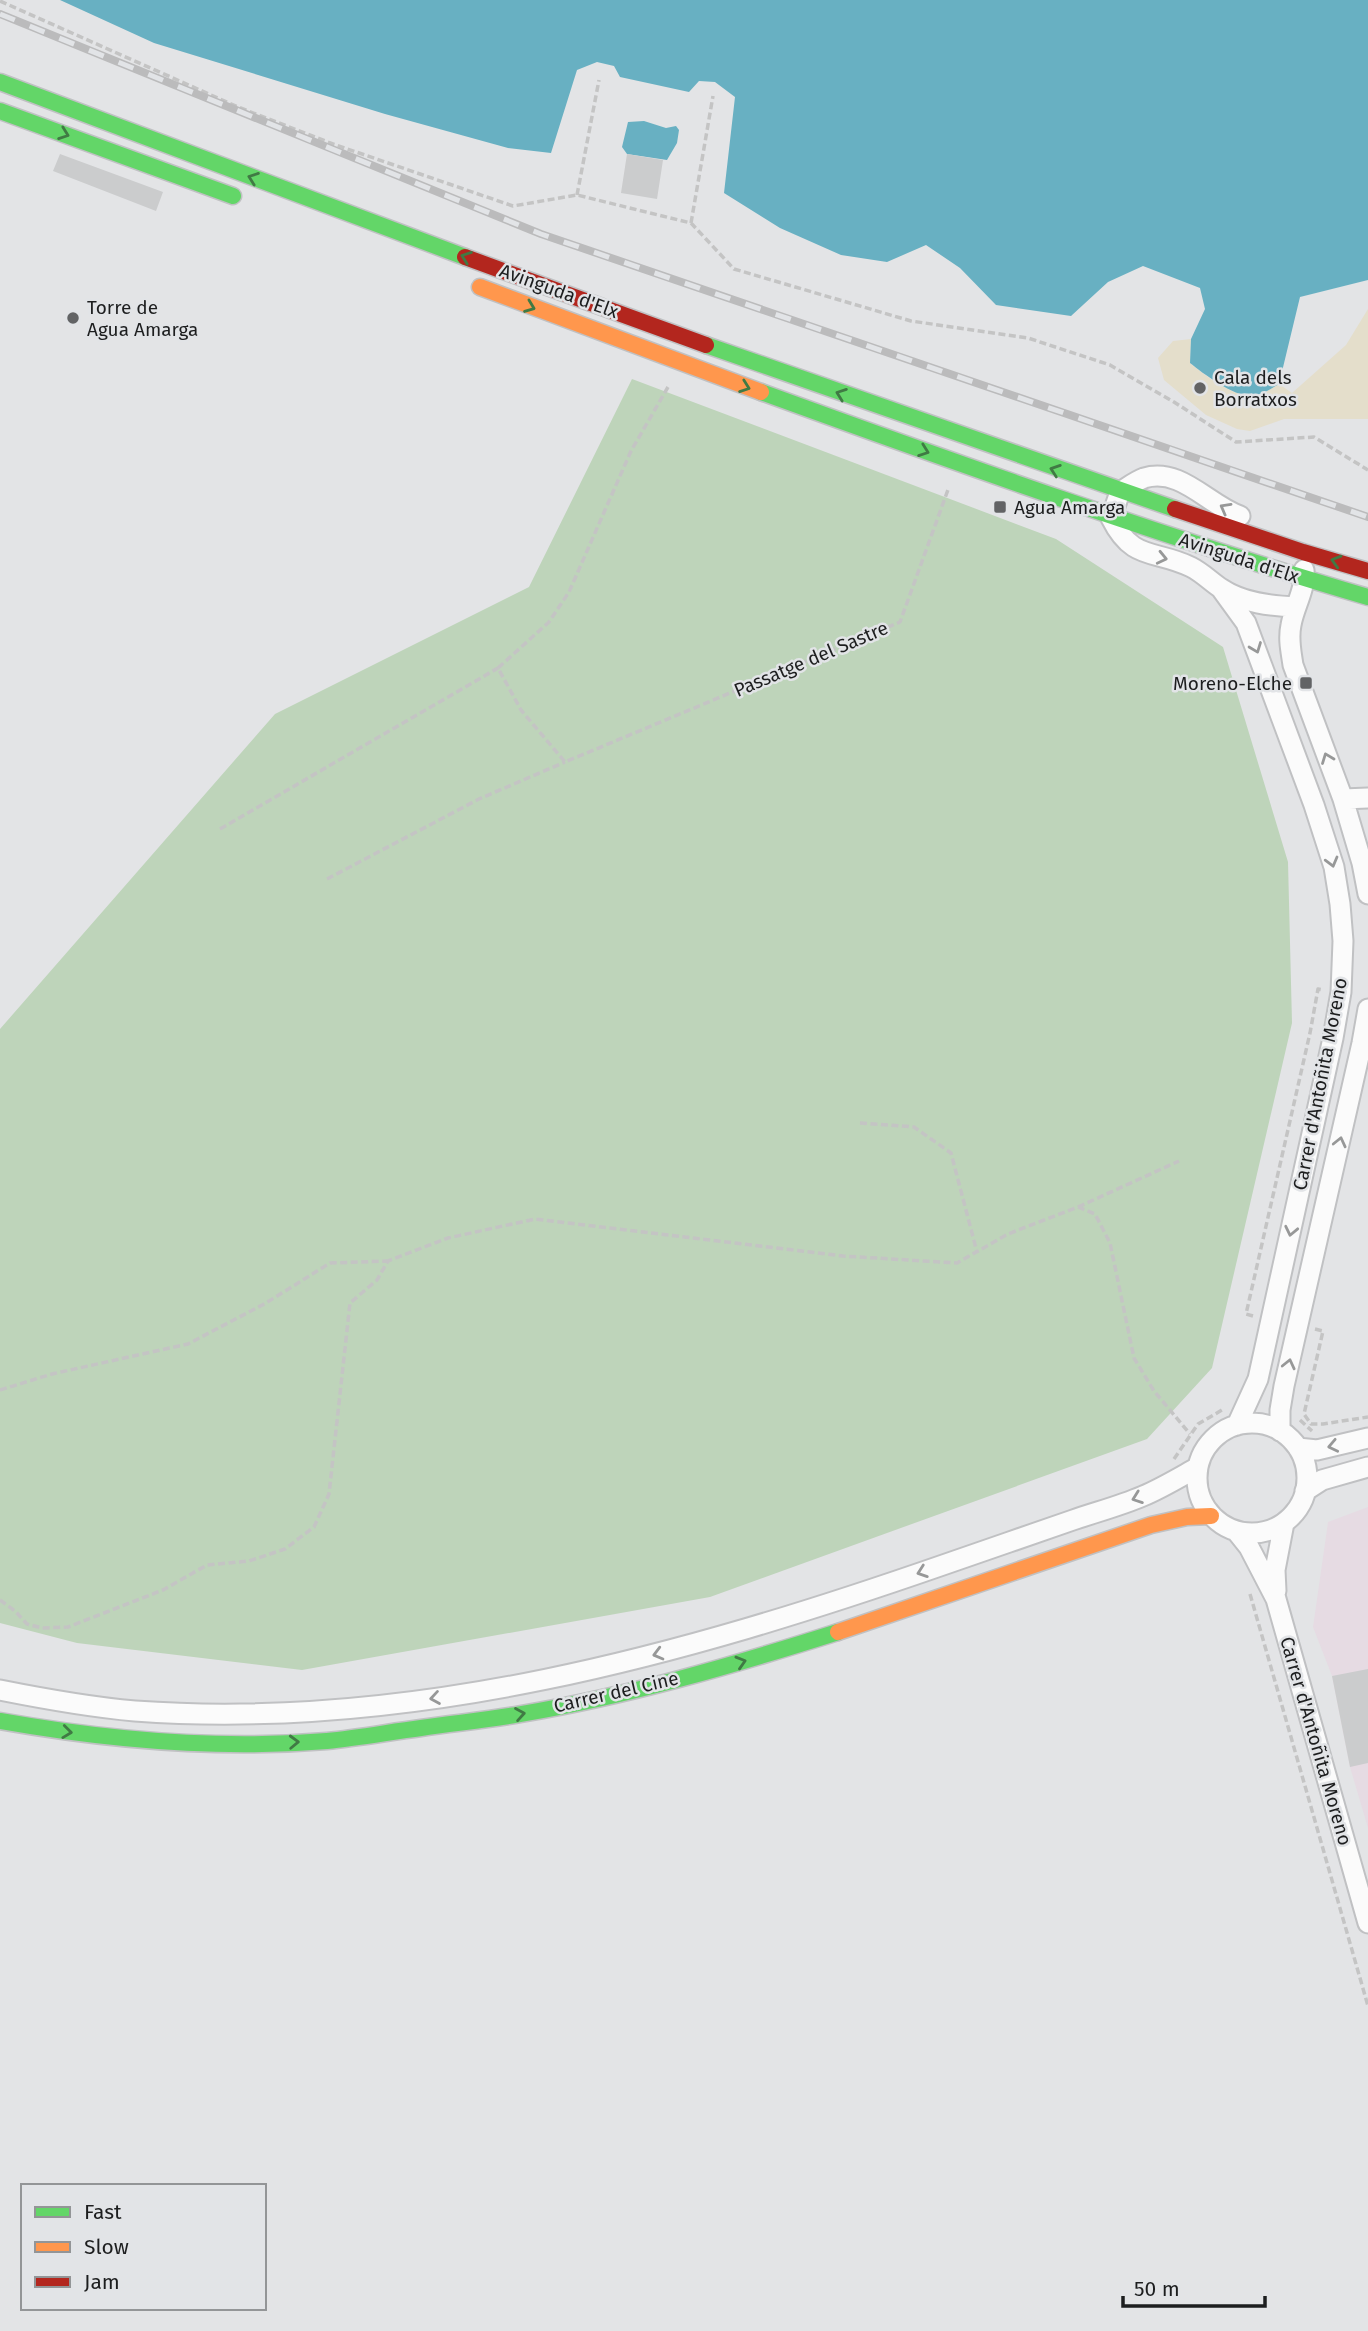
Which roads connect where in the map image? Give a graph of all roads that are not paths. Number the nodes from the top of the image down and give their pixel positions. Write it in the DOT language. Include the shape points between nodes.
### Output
graph roads {
  1 [pos="0,82"];
  2 [pos="0,111"];
  3 [pos="253,203"];
  4 [pos="462,281"];
  5 [pos="1120,492"];
  6 [pos="1111,518"];
  7 [pos="1303,552"];
  8 [pos="1368,570"];
  9 [pos="1305,579"];
  10 [pos="1222,590"];
  11 [pos="1368,597"];
  12 [pos="1296,607"];
  13 [pos="1368,798"];
  14 [pos="1343,799"];
  15 [pos="1368,894"];
  16 [pos="1368,1009"];
  17 [pos="1237,1426"];
  18 [pos="1280,1431"];
  19 [pos="1368,1438"];
  20 [pos="1297,1448"];
  21 [pos="1198,1467"];
  22 [pos="1368,1467"];
  23 [pos="1306,1491"];
  24 [pos="1211,1516"];
  25 [pos="1284,1523"];
  26 [pos="1237,1532"];
  27 [pos="1276,1599"];
  28 [pos="0,1690"];
  29 [pos="0,1721"];
  30 [pos="1368,1923"];
  5 -- 1 [label="main road, Avinguda d'Elx, one-way" via="454,253"];
  2 -- 3 [label="main road, one-way"];
  4 -- 6 [label="main road, Avinguda d'Elx, one-way"];
  5 -- 6 [label="street"];
  5 -- 7 [label="main road, Avinguda d'Elx"];
  7 -- 5 [label="street, Avinguda d'Elx, one-way" via="1282,530 1236,514 1166,476 1144,478"];
  6 -- 9 [label="main road, Avinguda d'Elx"];
  6 -- 10 [label="street, Avinguda d'Elx, one-way" via="1124,540 1137,549 1192,567"];
  8 -- 7 [label="main road, Avinguda d'Elx, one-way"];
  7 -- 9 [label="street"];
  9 -- 11 [label="main road, Avinguda d'Elx"];
  9 -- 12 [label="street"];
  10 -- 12 [label="street, Avinguda d'Elx" via="1246,600"];
  10 -- 17 [label="street, Carrer d'Antoñita Moreno, one-way" via="1246,623 1314,804 1334,867 1343,941 1333,1038 1258,1322 1258,1379"];
  14 -- 12 [label="street, one-way" via="1293,665 1289,643"];
  13 -- 14 [label="street"];
  14 -- 15 [label="street"];
  18 -- 16 [label="street, Carrer d'Antoñita Moreno, one-way" via="1284,1385"];
  17 -- 18 [label="street" via="1259,1424"];
  17 -- 21 [label="street" via="1212,1441"];
  18 -- 20 [label="street"];
  19 -- 20 [label="street, one-way" via="1317,1450"];
  20 -- 23 [label="street" via="1304,1461"];
  21 -- 24 [label="street" via="1199,1493"];
  21 -- 28 [label="street, Carrer del Cine, one-way" via="1143,1496 863,1593 620,1664 517,1684 403,1703 237,1715 134,1711"];
  22 -- 23 [label="street" via="1322,1480"];
  23 -- 25 [label="street"];
  24 -- 26 [label="street"];
  29 -- 24 [label="main road, Carrer del Cine, one-way" via="132,1740 236,1744 327,1741 522,1714 734,1664 1152,1525"];
  25 -- 26 [label="street" via="1269,1531"];
  25 -- 27 [label="street, Carrer d'Antoñita Moreno" via="1275,1570"];
  26 -- 27 [label="street, Carrer d'Antoñita Moreno"];
  27 -- 30 [label="street, Carrer d'Antoñita Moreno"];
}
